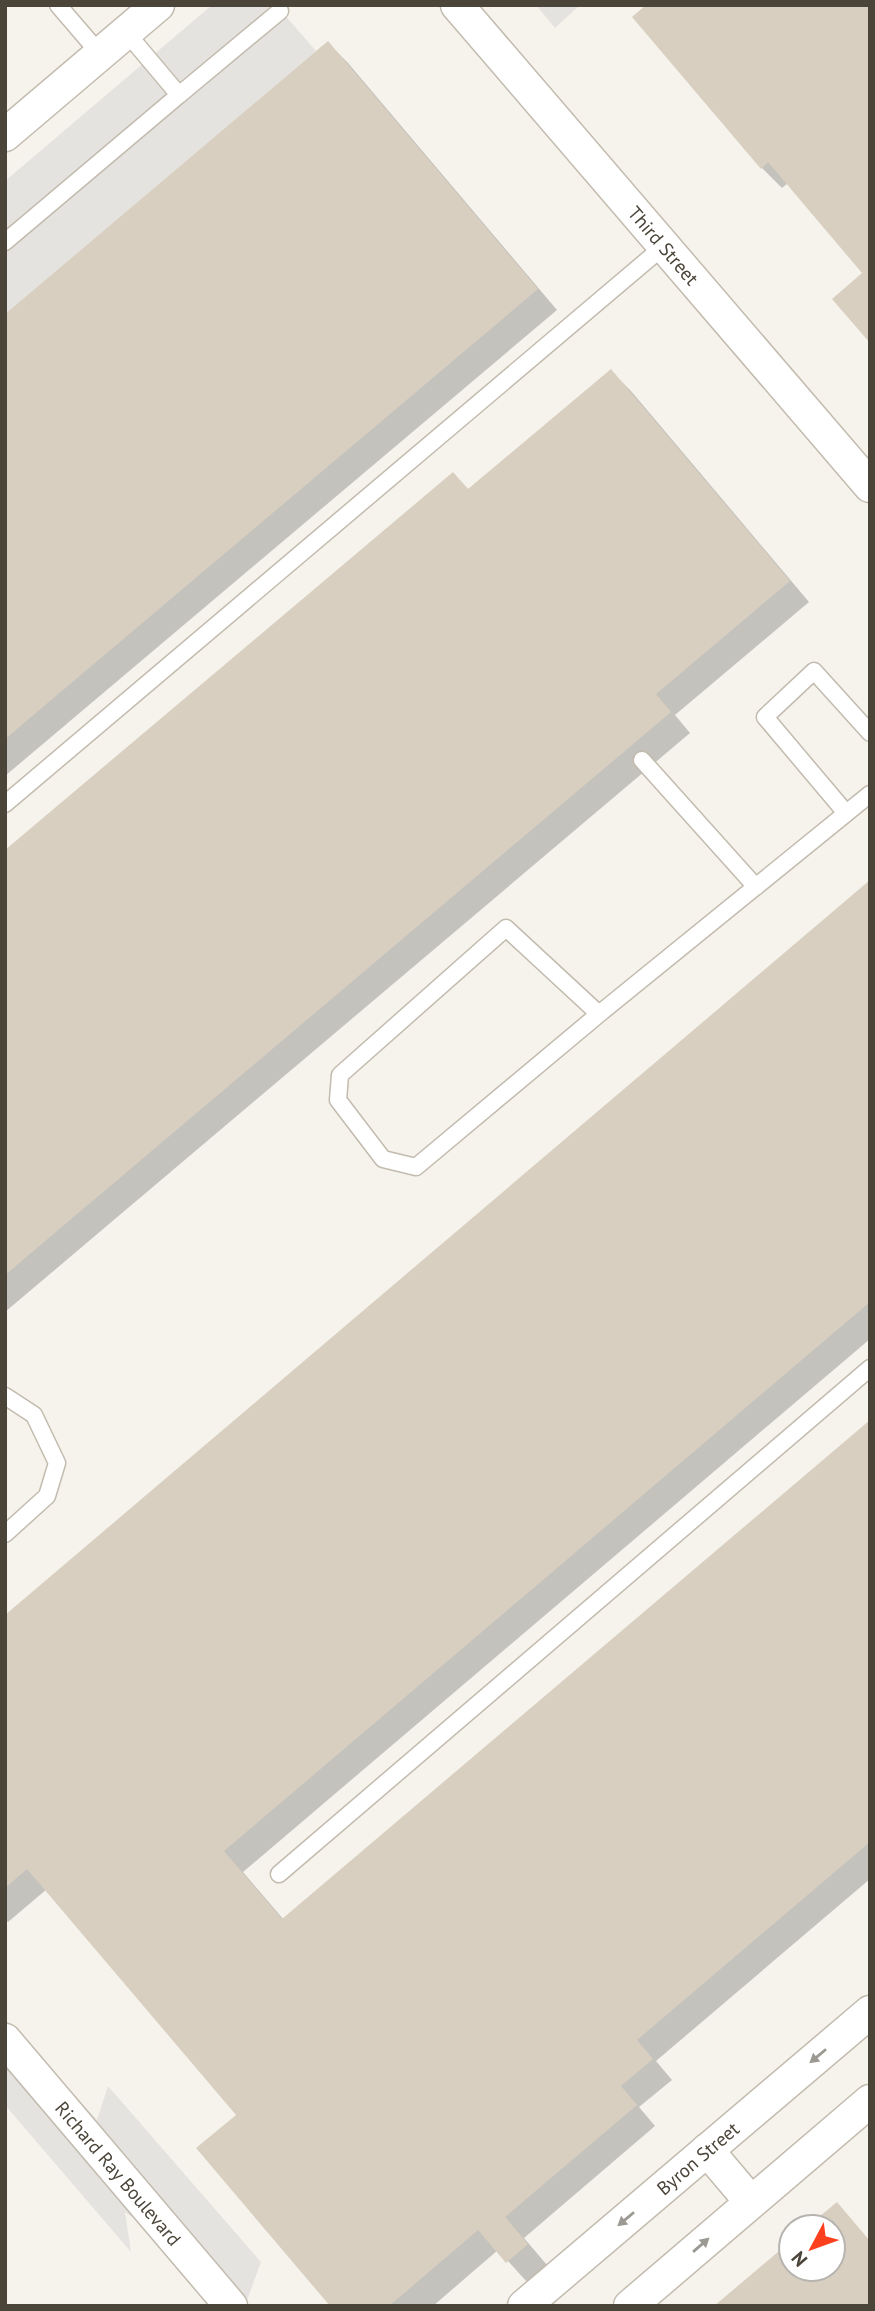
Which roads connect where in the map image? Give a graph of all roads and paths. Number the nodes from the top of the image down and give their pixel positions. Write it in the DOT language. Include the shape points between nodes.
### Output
graph roads {
  1 [pos="58,5"];
  2 [pos="158,5"];
  3 [pos="457,5"];
  4 [pos="280,11"];
  5 [pos="126,32"];
  6 [pos="100,54"];
  7 [pos="179,95"];
  8 [pos="5,135"];
  9 [pos="5,242"];
  10 [pos="664,246"];
  11 [pos="870,486"];
  12 [pos="870,733"];
  13 [pos="642,760"];
  14 [pos="870,794"];
  15 [pos="5,804"];
  16 [pos="846,813"];
  17 [pos="756,887"];
  18 [pos="599,1014"];
  19 [pos="870,1368"];
  20 [pos="5,1396"];
  21 [pos="5,1534"];
  22 [pos="279,1874"];
  23 [pos="870,2012"];
  24 [pos="5,2040"];
  25 [pos="870,2101"];
  26 [pos="707,2150"];
  27 [pos="751,2202"];
  28 [pos="231,2306"];
  29 [pos="524,2306"];
  30 [pos="630,2306"];
  1 -- 6 [label="lane"];
  2 -- 5 [label="street"];
  3 -- 10 [label="street, Third Street"];
  4 -- 7 [label="lane"];
  5 -- 6 [label="street"];
  5 -- 7 [label="lane"];
  6 -- 8 [label="street"];
  7 -- 9 [label="lane"];
  10 -- 11 [label="street, Third Street"];
  10 -- 15 [label="lane"];
  12 -- 16 [label="lane" via="814,671 765,716"];
  13 -- 17 [label="lane"];
  14 -- 16 [label="lane"];
  16 -- 17 [label="lane"];
  17 -- 18 [label="lane"];
  18 -- 18 [label="lane" via="416,1167 383,1159 338,1100 340,1075 506,928"];
  19 -- 22 [label="lane"];
  20 -- 21 [label="lane" via="34,1415 57,1463 47,1496"];
  23 -- 26 [label="street, Byron Street, one-way"];
  24 -- 28 [label="street, Richard Ray Boulevard"];
  25 -- 27 [label="street"];
  26 -- 27 [label="street"];
  26 -- 29 [label="street, Byron Street, one-way"];
  30 -- 27 [label="street, one-way"];
}
